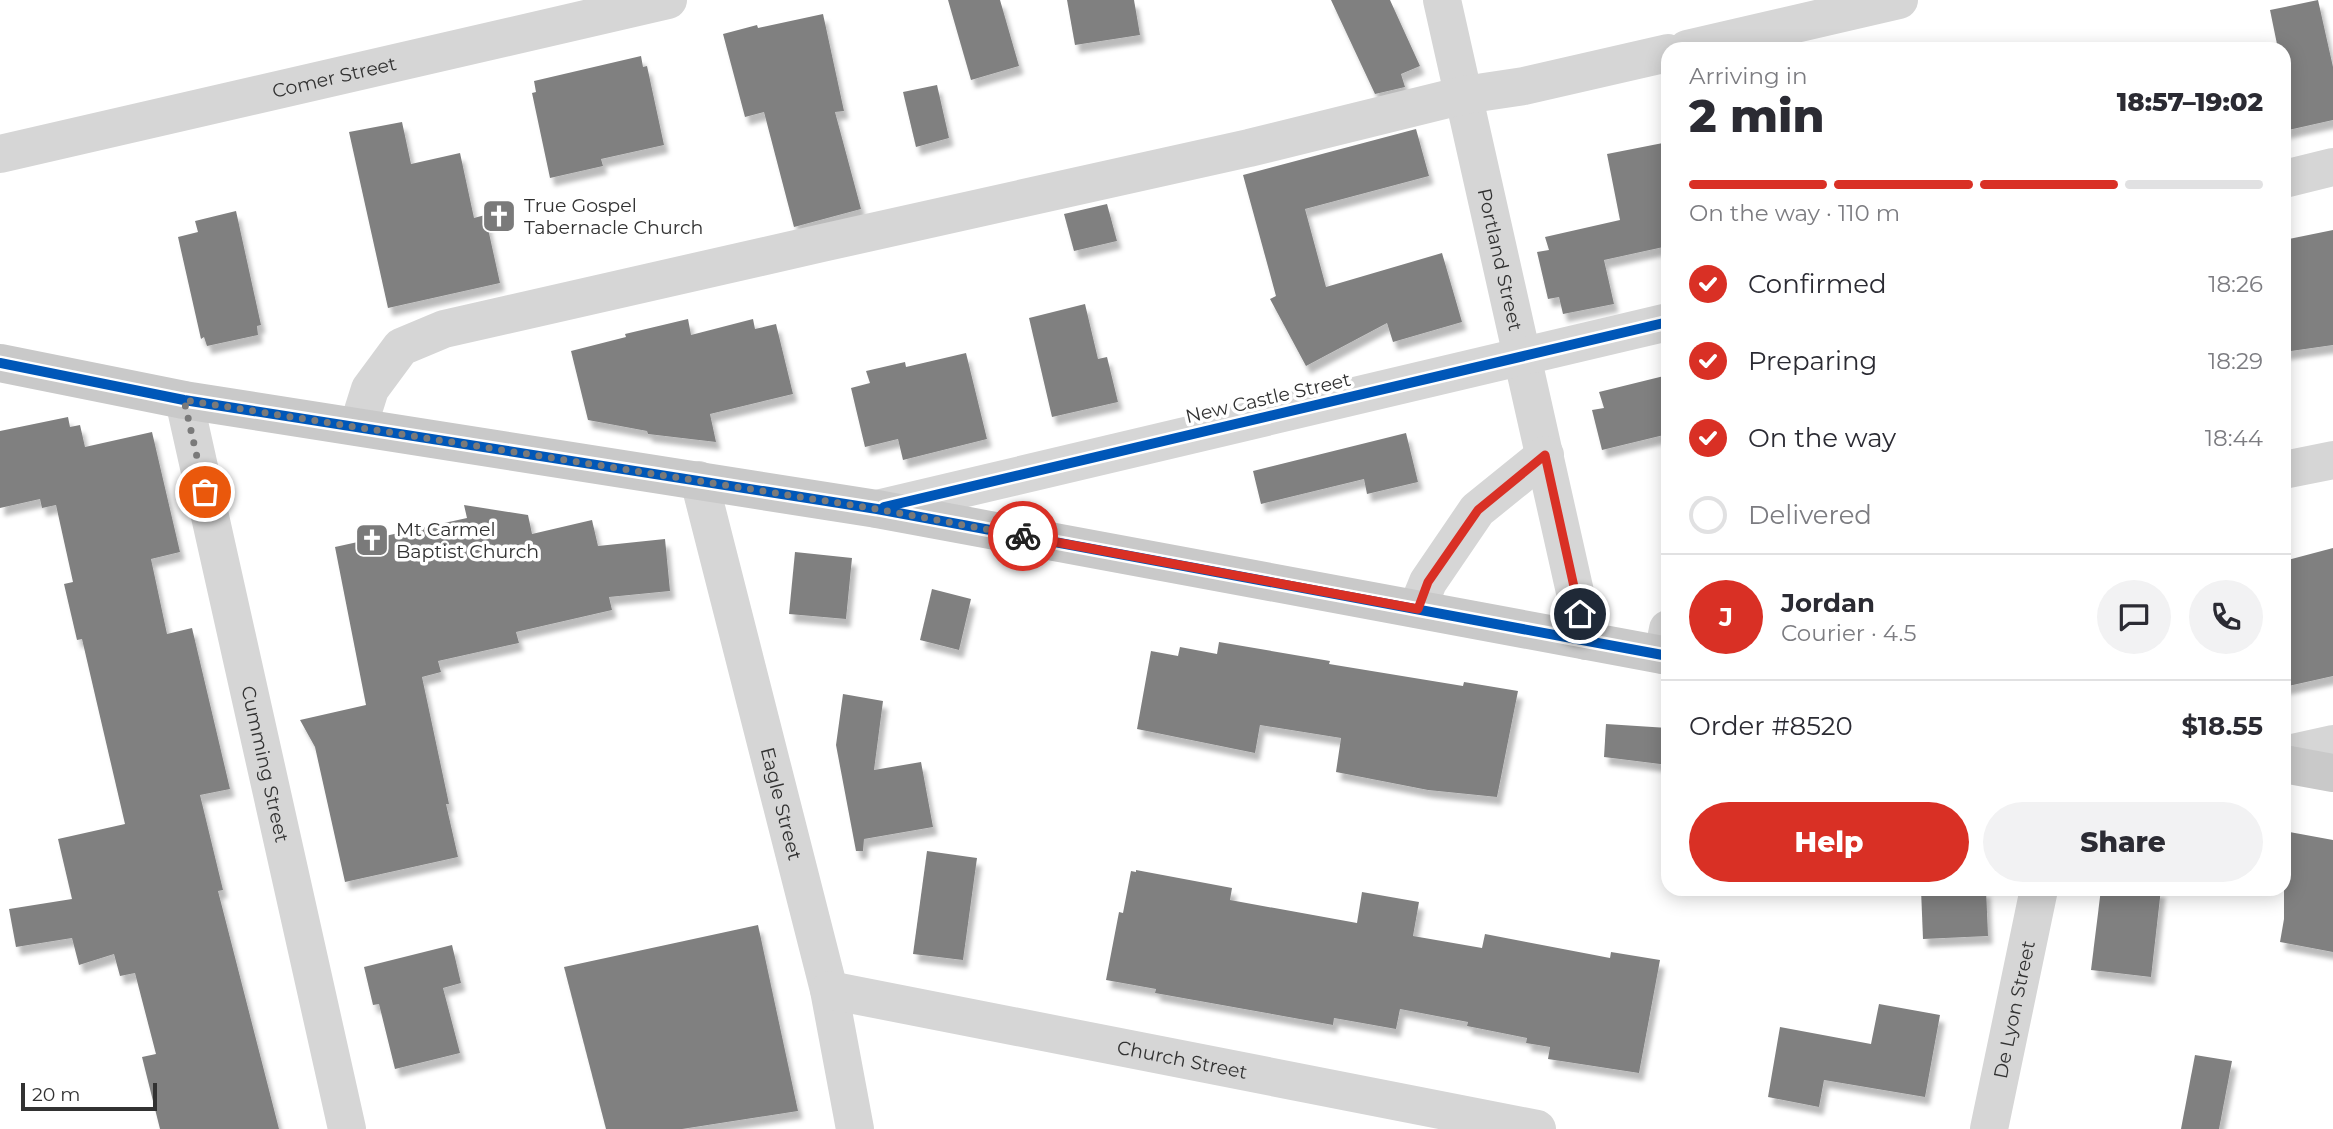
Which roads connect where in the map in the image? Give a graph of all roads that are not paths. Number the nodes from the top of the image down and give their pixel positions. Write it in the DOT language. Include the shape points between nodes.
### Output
graph roads {
  1 [pos="668,0"];
  2 [pos="1442,0"];
  3 [pos="1899,0"];
  4 [pos="1717,42"];
  5 [pos="1661,55"];
  6 [pos="1464,95"];
  7 [pos="0,154"];
  8 [pos="2333,167"];
  9 [pos="2291,177"];
  10 [pos="1661,324"];
  11 [pos="1522,356"];
  12 [pos="0,363"];
  13 [pos="184,400"];
  14 [pos="358,427"];
  15 [pos="1545,455"];
  16 [pos="2333,460"];
  17 [pos="2291,469"];
  18 [pos="699,480"];
  19 [pos="877,509"];
  20 [pos="1418,609"];
  21 [pos="1586,640"];
  22 [pos="1661,646"];
  23 [pos="2333,744"];
  24 [pos="2291,753"];
  25 [pos="2291,765"];
  26 [pos="2333,773"];
  27 [pos="2038,896"];
  28 [pos="829,990"];
  29 [pos="347,1129"];
  30 [pos="855,1129"];
  31 [pos="1537,1129"];
  32 [pos="1989,1129"];
  1 -- 7 [label="street, Comer Street"];
  2 -- 6 [label="street, Portland Street"];
  3 -- 4 [label="street"];
  5 -- 6 [label="street"];
  6 -- 11 [label="street, Portland Street"];
  6 -- 14 [label="street" via="1249,148 444,329 401,347 370,389"];
  8 -- 9 [label="street"];
  10 -- 11 [label="street, New Castle Street"];
  11 -- 15 [label="street, Portland Street"];
  11 -- 19 [label="street, New Castle Street"];
  12 -- 13 [label="main road"];
  13 -- 14 [label="main road"];
  13 -- 29 [label="street, Cumming Street"];
  14 -- 18 [label="main road"];
  15 -- 20 [label="street" via="1478,510 1428,582"];
  15 -- 21 [label="street, Portland Street"];
  16 -- 17 [label="street"];
  18 -- 19 [label="main road"];
  18 -- 28 [label="street, Eagle Street"];
  19 -- 20 [label="main road"];
  20 -- 21 [label="main road"];
  21 -- 22 [label="main road"];
  23 -- 24 [label="street"];
  25 -- 26 [label="main road"];
  27 -- 32 [label="street, De Lyon Street"];
  28 -- 30 [label="street, Eagle Street"];
  28 -- 31 [label="street, Church Street"];
}
